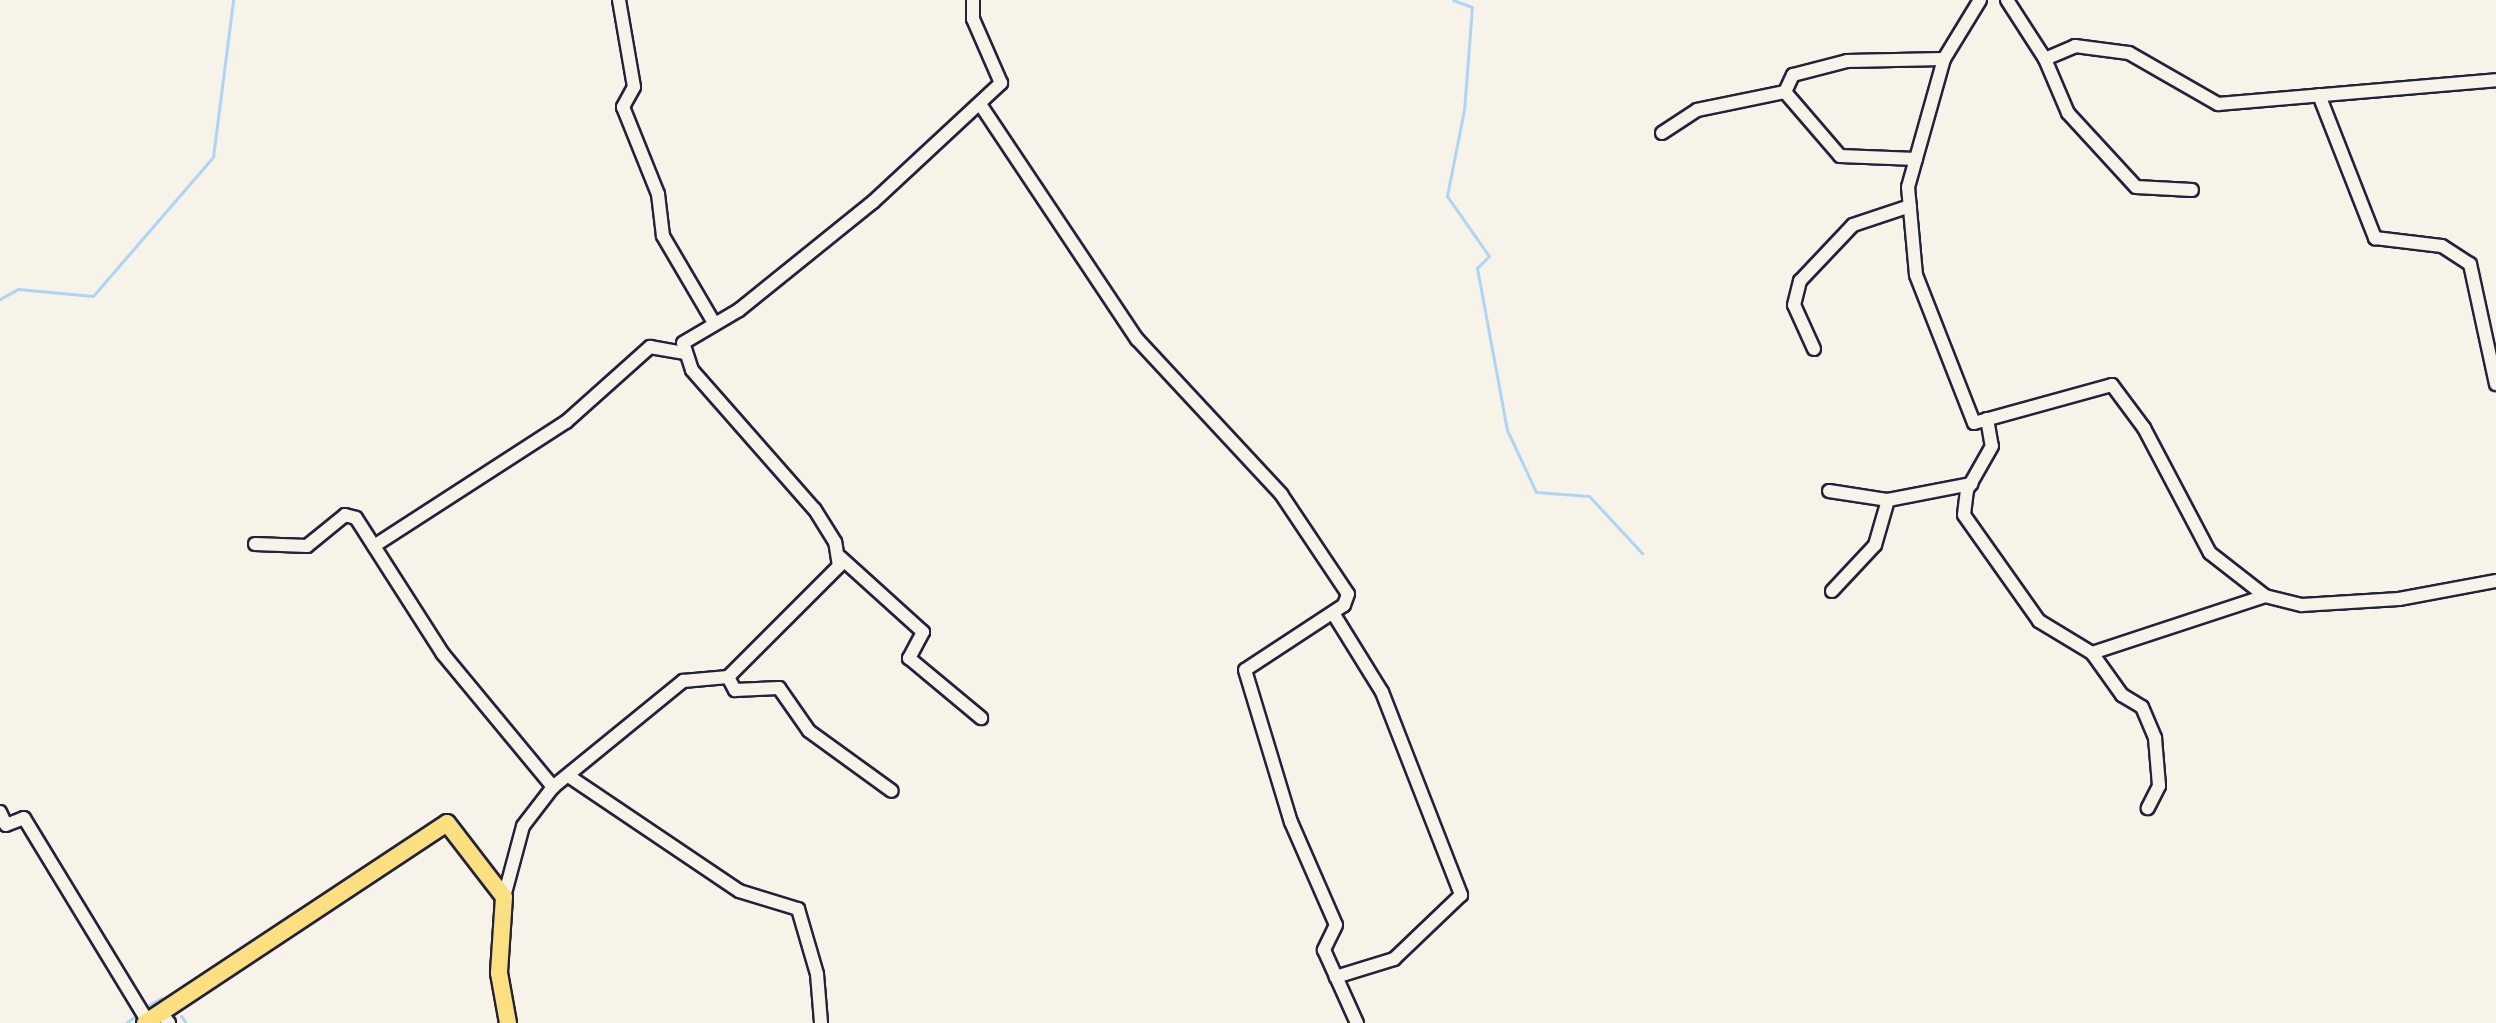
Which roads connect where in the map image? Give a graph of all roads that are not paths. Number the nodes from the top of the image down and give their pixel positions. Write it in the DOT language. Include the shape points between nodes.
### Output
graph roads {
  1 [pos="619,0"];
  2 [pos="973,0"];
  3 [pos="1980,0"];
  4 [pos="2007,0"];
  5 [pos="1944,59"];
  6 [pos="2045,59"];
  7 [pos="2496,80"];
  8 [pos="1785,92"];
  9 [pos="2319,95"];
  10 [pos="980,104"];
  11 [pos="1662,133"];
  12 [pos="1916,159"];
  13 [pos="2192,190"];
  14 [pos="1910,206"];
  15 [pos="714,323"];
  16 [pos="1814,349"];
  17 [pos="683,353"];
  18 [pos="2496,384"];
  19 [pos="1987,419"];
  20 [pos="1971,484"];
  21 [pos="1829,491"];
  22 [pos="1888,500"];
  23 [pos="255,544"];
  24 [pos="374,546"];
  25 [pos="840,557"];
  26 [pos="2496,581"];
  27 [pos="1832,591"];
  28 [pos="2265,596"];
  29 [pos="1333,613"];
  30 [pos="2092,653"];
  31 [pos="728,677"];
  32 [pos="981,718"];
  33 [pos="570,777"];
  34 [pos="553,787"];
  35 [pos="892,791"];
  36 [pos="2148,808"];
  37 [pos="0,812"];
  38 [pos="504,897"];
  39 [pos="1336,977"];
  40 [pos="156,1020"];
  41 [pos="508,1023"];
  42 [pos="821,1023"];
  43 [pos="1357,1023"];
  1 -- 15 [label="street" via="634,87 623,107 658,194 663,236"];
  2 -- 10 [label="street" via="973,19 1001,83"];
  3 -- 5 [label="street"];
  4 -- 6 [label="street"];
  5 -- 8 [label="street" via="1847,61 1793,75"];
  5 -- 12 [label="street"];
  6 -- 9 [label="street" via="2075,46 2129,53 2188,93 2218,104"];
  6 -- 13 [label="street" via="2068,113 2136,187"];
  7 -- 9 [label="street"];
  8 -- 11 [label="street" via="1697,110"];
  8 -- 12 [label="street" via="1840,156"];
  9 -- 18 [label="street" via="2375,238 2442,246 2470,264"];
  10 -- 15 [label="street" via="873,202"];
  10 -- 29 [label="street" via="1137,339 1313,533 1348,594"];
  12 -- 14 [label="street"];
  14 -- 16 [label="street" via="1853,225 1800,281 1794,305"];
  14 -- 19 [label="street" via="1916,275 1940,342 1974,423"];
  15 -- 17 [label="street" via="683,343"];
  17 -- 24 [label="street" via="650,347 566,422"];
  17 -- 25 [label="street" via="814,509"];
  19 -- 20 [label="street" via="1992,446"];
  19 -- 28 [label="street" via="2112,385 2144,428 2210,553"];
  20 -- 22 [label="street"];
  20 -- 30 [label="street" via="1964,515 2039,621"];
  21 -- 22 [label="street"];
  22 -- 27 [label="street" via="1875,545"];
  23 -- 24 [label="street" via="307,546 345,515 356,518"];
  24 -- 34 [label="street" via="443,654"];
  25 -- 31 [label="street" via="829,579"];
  25 -- 32 [label="street" via="923,632 909,658"];
  26 -- 28 [label="street" via="2399,599 2302,605"];
  28 -- 30 [label="street"];
  29 -- 39 [label="street" via="1245,670 1291,822 1336,925 1324,950"];
  29 -- 39 [label="street" via="1382,692 1461,895 1394,959"];
  30 -- 36 [label="street" via="2122,695 2142,707 2155,738 2159,786"];
  31 -- 33 [label="street" via="683,681"];
  31 -- 35 [label="street" via="735,690 785,692 809,731"];
  33 -- 34 [label="street"];
  33 -- 42 [label="street" via="739,891 798,909 817,974"];
  34 -- 38 [label="street" via="523,826"];
  37 -- 40 [label="street" via="6,825 24,818"];
  38 -- 40 [label="main road" via="447,823"];
  38 -- 41 [label="main road" via="499,973"];
  39 -- 43 [label="street"];
}
